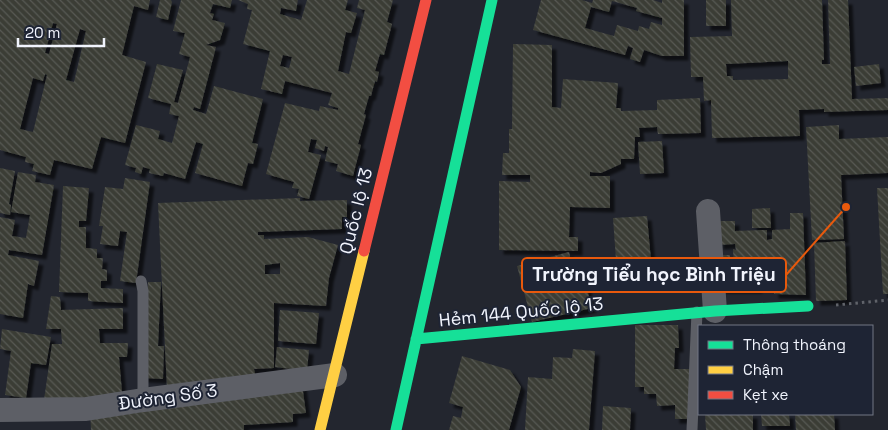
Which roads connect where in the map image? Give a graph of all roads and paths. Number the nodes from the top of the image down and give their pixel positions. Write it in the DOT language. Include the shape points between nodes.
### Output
graph roads {
  1 [pos="426,0"];
  2 [pos="492,0"];
  3 [pos="708,211"];
  4 [pos="141,280"];
  5 [pos="888,300"];
  6 [pos="808,306"];
  7 [pos="706,311"];
  8 [pos="704,325"];
  9 [pos="416,339"];
  10 [pos="335,375"];
  11 [pos="698,379"];
  12 [pos="143,400"];
  13 [pos="0,410"];
  14 [pos="320,430"];
  15 [pos="396,430"];
  16 [pos="692,430"];
  1 -- 10 [label="main road, Quốc lộ 13"];
  2 -- 9 [label="main road"];
  3 -- 7 [label="street"];
  4 -- 12 [label="lane"];
  5 -- 6 [label="path"];
  6 -- 7 [label="main road, Hẻm 144 Quốc lộ 13"];
  7 -- 8 [label="lane"];
  7 -- 9 [label="main road, Hẻm 144 Quốc lộ 13"];
  9 -- 15 [label="main road"];
  10 -- 12 [label="street, Đường Số 3"];
  10 -- 14 [label="main road, Quốc lộ 13"];
  11 -- 16 [label="lane"];
  12 -- 13 [label="street, Đường Số 3" via="86,409"];
}
